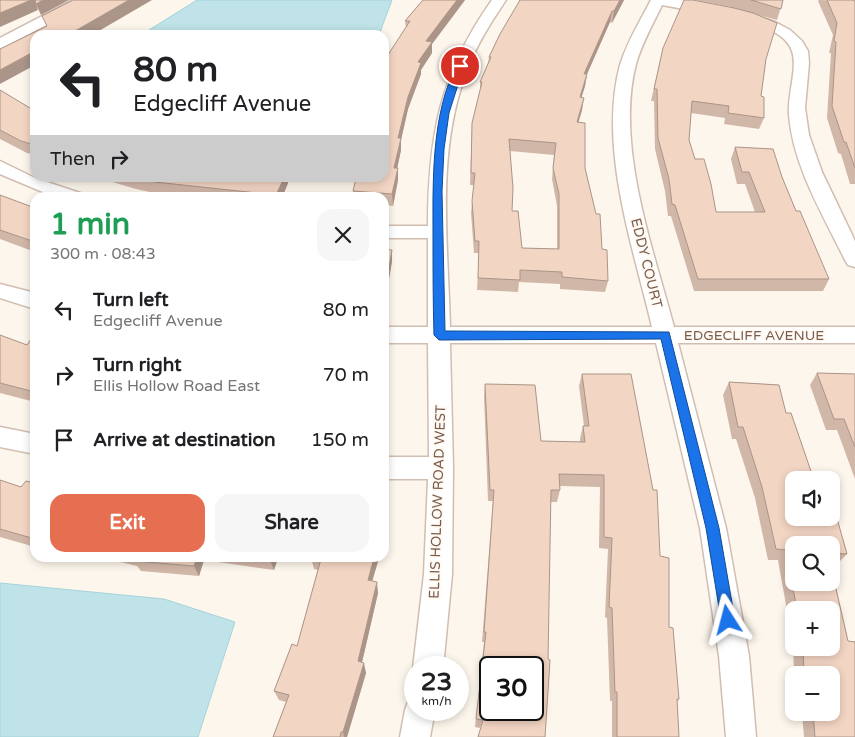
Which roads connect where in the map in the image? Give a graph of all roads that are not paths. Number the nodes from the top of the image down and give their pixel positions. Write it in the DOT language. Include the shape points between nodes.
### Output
graph roads {
  1 [pos="84,0"];
  2 [pos="499,0"];
  3 [pos="658,0"];
  4 [pos="0,44"];
  5 [pos="0,167"];
  6 [pos="30,181"];
  7 [pos="32,182"];
  8 [pos="60,192"];
  9 [pos="389,232"];
  10 [pos="438,232"];
  11 [pos="855,260"];
  12 [pos="0,291"];
  13 [pos="30,300"];
  14 [pos="389,335"];
  15 [pos="439,335"];
  16 [pos="665,335"];
  17 [pos="855,335"];
  18 [pos="0,437"];
  19 [pos="30,443"];
  20 [pos="389,468"];
  21 [pos="441,468"];
  22 [pos="429,656"];
  23 [pos="418,721"];
  24 [pos="415,737"];
  25 [pos="741,737"];
  1 -- 4 [label="street"];
  2 -- 10 [label="street, ELLIS HOLLOW ROAD WEST" via="466,51 445,113 439,149"];
  3 -- 11 [label="street" via="752,19 774,27 800,50 802,56 796,96 803,146"];
  3 -- 16 [label="street, EDDY COURT" via="635,45 627,70 620,120 629,190"];
  5 -- 6 [label="street"];
  7 -- 8 [label="street"];
  9 -- 10 [label="street"];
  10 -- 15 [label="street, ELLIS HOLLOW ROAD WEST"];
  12 -- 13 [label="street"];
  14 -- 15 [label="street, EDGECLIFF AVENUE"];
  15 -- 16 [label="street, EDGECLIFF AVENUE"];
  15 -- 21 [label="street, ELLIS HOLLOW ROAD WEST"];
  16 -- 17 [label="street, EDGECLIFF AVENUE"];
  16 -- 25 [label="street, EDDY COURT" via="713,528 734,656"];
  18 -- 19 [label="street"];
  20 -- 21 [label="street"];
  21 -- 22 [label="street, ELLIS HOLLOW ROAD WEST" via="438,574"];
  23 -- 24 [label="street"];
}
